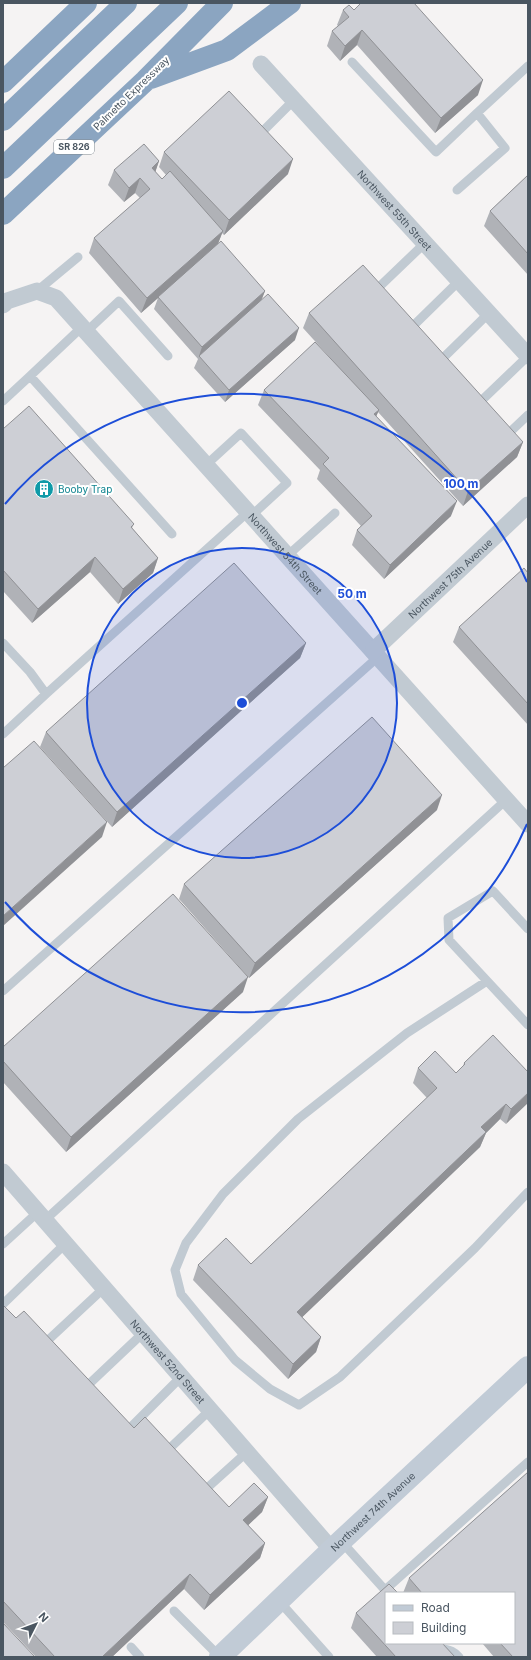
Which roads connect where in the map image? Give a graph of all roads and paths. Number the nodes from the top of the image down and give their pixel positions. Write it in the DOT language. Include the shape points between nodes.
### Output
graph roads {
  1 [pos="86,3"];
  2 [pos="126,3"];
  3 [pos="177,3"];
  4 [pos="222,3"];
  5 [pos="290,3"];
  6 [pos="352,62"];
  7 [pos="261,64"];
  8 [pos="528,66"];
  9 [pos="145,81"];
  10 [pos="3,82"];
  11 [pos="294,100"];
  12 [pos="477,113"];
  13 [pos="3,120"];
  14 [pos="260,134"];
  15 [pos="3,168"];
  16 [pos="457,190"];
  17 [pos="3,214"];
  18 [pos="425,243"];
  19 [pos="78,257"];
  20 [pos="459,281"];
  21 [pos="377,289"];
  22 [pos="37,291"];
  23 [pos="3,305"];
  24 [pos="489,313"];
  25 [pos="412,327"];
  26 [pos="84,329"];
  27 [pos="168,356"];
  28 [pos="528,356"];
  29 [pos="441,360"];
  30 [pos="30,376"];
  31 [pos="3,401"];
  32 [pos="480,402"];
  33 [pos="528,415"];
  34 [pos="509,433"];
  35 [pos="206,465"];
  36 [pos="528,505"];
  37 [pos="334,513"];
  38 [pos="250,514"];
  39 [pos="172,534"];
  40 [pos="287,556"];
  41 [pos="3,643"];
  42 [pos="375,654"];
  43 [pos="46,694"];
  44 [pos="3,734"];
  45 [pos="506,800"];
  46 [pos="528,824"];
  47 [pos="528,929"];
  48 [pos="487,981"];
  49 [pos="3,991"];
  50 [pos="528,1024"];
  51 [pos="3,1172"];
  52 [pos="528,1192"];
  53 [pos="41,1216"];
  54 [pos="3,1244"];
  55 [pos="65,1244"];
  56 [pos="104,1288"];
  57 [pos="3,1304"];
  58 [pos="143,1333"];
  59 [pos="45,1343"];
  60 [pos="526,1374"];
  61 [pos="181,1377"];
  62 [pos="98,1397"];
  63 [pos="210,1410"];
  64 [pos="118,1419"];
  65 [pos="169,1449"];
  66 [pos="247,1452"];
  67 [pos="528,1462"];
  68 [pos="206,1489"];
  69 [pos="337,1546"];
  70 [pos="386,1592"];
  71 [pos="279,1601"];
  72 [pos="174,1611"];
  73 [pos="433,1644"];
  74 [pos="131,1647"];
  75 [pos="140,1657"];
  76 [pos="220,1657"];
  77 [pos="329,1657"];
  78 [pos="460,1657"];
  1 -- 10 [label="highway"];
  2 -- 13 [label="highway"];
  3 -- 15 [label="highway"];
  4 -- 9 [label="highway, Palmetto Expressway / SR 826"];
  5 -- 9 [label="highway" via="227,50"];
  6 -- 12 [label="lane" via="436,152"];
  7 -- 11 [label="street, Northwest 55th Street"];
  8 -- 12 [label="lane"];
  9 -- 17 [label="highway, Palmetto Expressway / SR 826"];
  11 -- 14 [label="lane"];
  11 -- 18 [label="street, Northwest 55th Street"];
  12 -- 16 [label="lane" via="505,148"];
  18 -- 20 [label="street, Northwest 55th Street"];
  18 -- 21 [label="lane"];
  19 -- 22 [label="lane"];
  20 -- 24 [label="street, Northwest 55th Street"];
  20 -- 25 [label="lane"];
  22 -- 23 [label="street" via="7,301"];
  22 -- 26 [label="street, Northwest 54th Street" via="56,298"];
  24 -- 28 [label="street, Northwest 55th Street"];
  24 -- 29 [label="lane"];
  26 -- 27 [label="lane" via="118,301"];
  26 -- 30 [label="lane"];
  26 -- 35 [label="street, Northwest 54th Street"];
  28 -- 32 [label="lane"];
  30 -- 31 [label="lane"];
  30 -- 39 [label="lane"];
  33 -- 34 [label="lane"];
  35 -- 38 [label="street, Northwest 54th Street"];
  35 -- 38 [label="lane" via="241,433 287,483"];
  36 -- 42 [label="street, Northwest 75th Avenue"];
  37 -- 40 [label="lane"];
  38 -- 40 [label="street, Northwest 54th Street"];
  38 -- 43 [label="lane"];
  40 -- 42 [label="street, Northwest 54th Street"];
  41 -- 43 [label="lane"];
  42 -- 45 [label="street, Northwest 54th Street"];
  42 -- 49 [label="lane"];
  43 -- 44 [label="lane"];
  45 -- 46 [label="street, Northwest 54th Street"];
  45 -- 53 [label="lane"];
  47 -- 48 [label="lane" via="493,891 448,918 448,940"];
  48 -- 50 [label="lane"];
  48 -- 52 [label="lane" via="407,1033 298,1119 223,1194 186,1243 175,1270 181,1294 235,1360 270,1389 299,1405 340,1377 475,1248"];
  51 -- 53 [label="street, Northwest 52nd Street"];
  53 -- 54 [label="lane"];
  53 -- 55 [label="street, Northwest 52nd Street"];
  55 -- 56 [label="street, Northwest 52nd Street"];
  55 -- 57 [label="lane"];
  56 -- 58 [label="street, Northwest 52nd Street"];
  56 -- 59 [label="lane"];
  58 -- 61 [label="street, Northwest 52nd Street"];
  58 -- 62 [label="lane" via="87,1386"];
  60 -- 69 [label="street, Northwest 74th Avenue"];
  61 -- 63 [label="street, Northwest 52nd Street"];
  61 -- 64 [label="lane" via="128,1430"];
  63 -- 65 [label="lane"];
  63 -- 66 [label="street, Northwest 52nd Street"];
  66 -- 68 [label="lane"];
  66 -- 69 [label="street, Northwest 52nd Street"];
  67 -- 70 [label="lane"];
  69 -- 70 [label="lane"];
  69 -- 71 [label="street, Northwest 74th Avenue"];
  71 -- 76 [label="street, Northwest 74th Avenue"];
  71 -- 77 [label="lane"];
  72 -- 76 [label="lane"];
  73 -- 78 [label="lane" via="437,1648 454,1650"];
  74 -- 75 [label="lane"];
}
